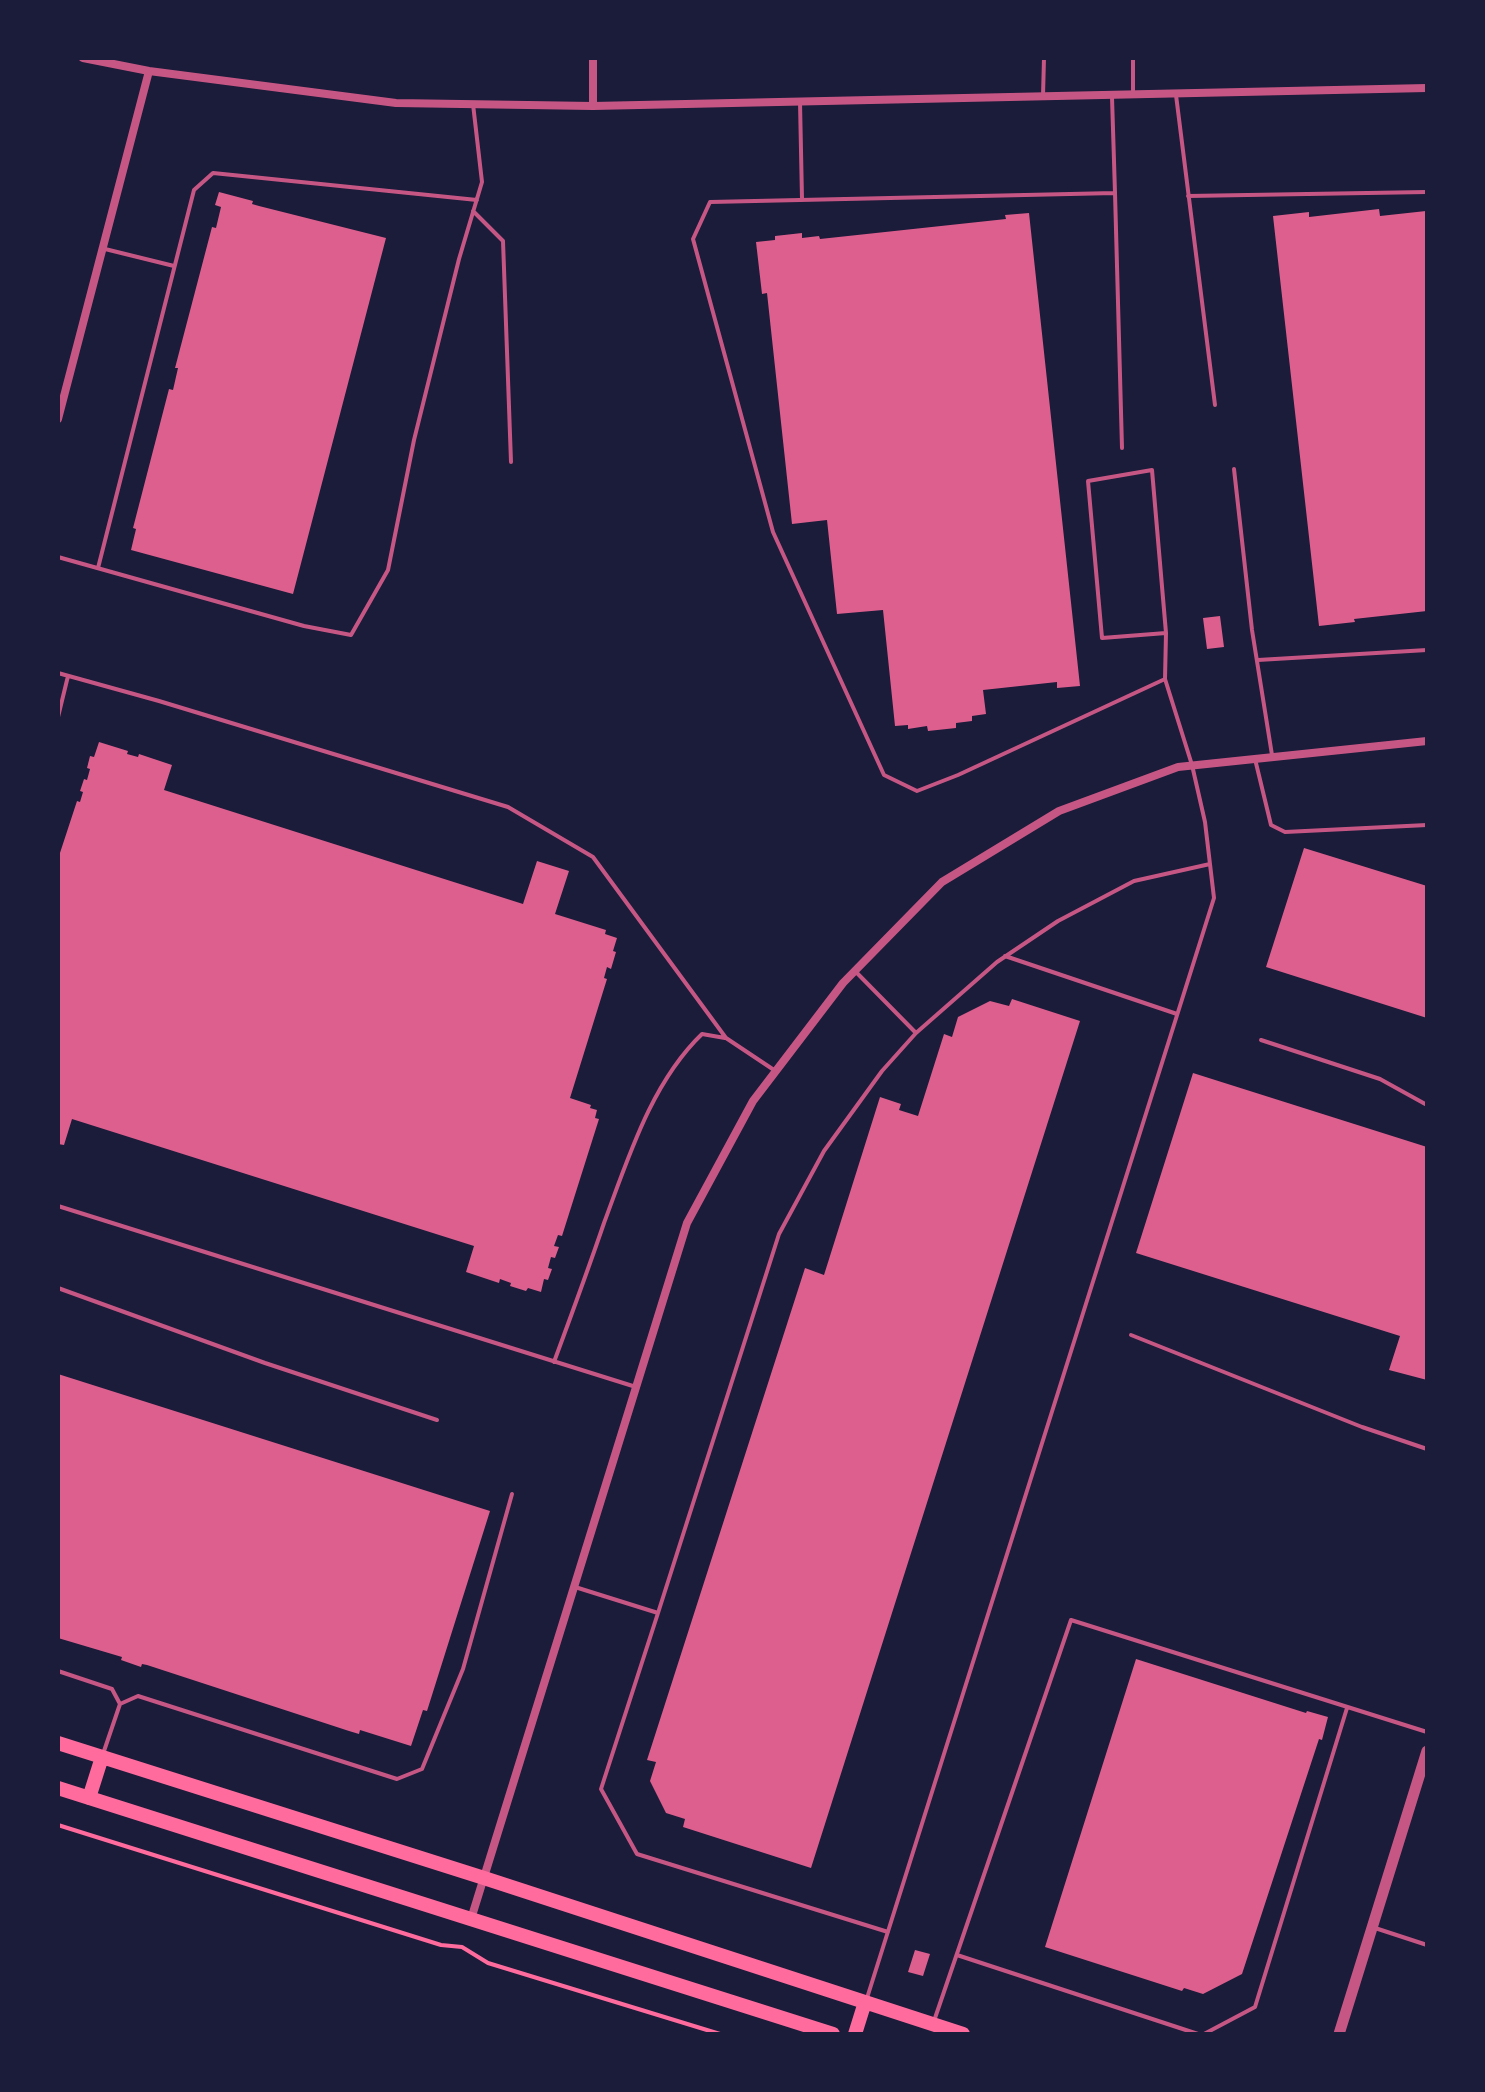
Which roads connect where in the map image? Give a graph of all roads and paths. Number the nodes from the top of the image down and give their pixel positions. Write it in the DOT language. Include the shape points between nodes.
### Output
graph roads {
  1 [pos="83,58"];
  2 [pos="141,58"];
  3 [pos="593,58"];
  4 [pos="1044,58"];
  5 [pos="1133,58"];
  6 [pos="139,69"];
  7 [pos="149,71"];
  8 [pos="1427,88"];
  9 [pos="1176,93"];
  10 [pos="1112,94"];
  11 [pos="1133,94"];
  12 [pos="1043,96"];
  13 [pos="800,102"];
  14 [pos="473,104"];
  15 [pos="593,106"];
  16 [pos="1427,192"];
  17 [pos="1115,193"];
  18 [pos="1188,196"];
  19 [pos="477,200"];
  20 [pos="802,200"];
  21 [pos="473,211"];
  22 [pos="103,249"];
  23 [pos="175,266"];
  24 [pos="1215,405"];
  25 [pos="58,419"];
  26 [pos="1122,448"];
  27 [pos="511,462"];
  28 [pos="1234,469"];
  29 [pos="58,557"];
  30 [pos="98,568"];
  31 [pos="1166,633"];
  32 [pos="1427,650"];
  33 [pos="1257,660"];
  34 [pos="58,673"];
  35 [pos="68,676"];
  36 [pos="1165,679"];
  37 [pos="58,717"];
  38 [pos="1427,741"];
  39 [pos="1272,755"];
  40 [pos="1255,757"];
  41 [pos="1192,765"];
  42 [pos="1427,825"];
  43 [pos="1210,864"];
  44 [pos="1005,956"];
  45 [pos="855,971"];
  46 [pos="1177,1014"];
  47 [pos="916,1033"];
  48 [pos="726,1038"];
  49 [pos="1261,1040"];
  50 [pos="776,1072"];
  51 [pos="1427,1105"];
  52 [pos="58,1206"];
  53 [pos="58,1288"];
  54 [pos="1131,1335"];
  55 [pos="554,1362"];
  56 [pos="636,1387"];
  57 [pos="437,1420"];
  58 [pos="1427,1449"];
  59 [pos="512,1494"];
  60 [pos="574,1586"];
  61 [pos="658,1613"];
  62 [pos="58,1671"];
  63 [pos="120,1704"];
  64 [pos="1347,1708"];
  65 [pos="1427,1732"];
  66 [pos="58,1743"];
  67 [pos="1427,1753"];
  68 [pos="102,1757"];
  69 [pos="58,1788"];
  70 [pos="89,1798"];
  71 [pos="58,1825"];
  72 [pos="484,1878"];
  73 [pos="471,1919"];
  74 [pos="1372,1927"];
  75 [pos="888,1932"];
  76 [pos="1427,1945"];
  77 [pos="957,1955"];
  78 [pos="865,2002"];
  79 [pos="933,2024"];
  80 [pos="720,2034"];
  81 [pos="833,2034"];
  82 [pos="855,2034"];
  83 [pos="963,2034"];
  84 [pos="1201,2034"];
  85 [pos="1339,2034"];
  1 -- 6 [label="street"];
  2 -- 6 [label="lane"];
  3 -- 15 [label="street"];
  4 -- 12 [label="lane"];
  5 -- 11 [label="lane"];
  6 -- 7 [label="street"];
  7 -- 14 [label="street" via="396,103"];
  7 -- 22 [label="street"];
  8 -- 9 [label="street"];
  9 -- 11 [label="street"];
  9 -- 18 [label="lane"];
  10 -- 11 [label="street"];
  10 -- 12 [label="street"];
  10 -- 17 [label="lane"];
  12 -- 13 [label="street"];
  13 -- 15 [label="street"];
  13 -- 20 [label="lane"];
  14 -- 15 [label="street"];
  14 -- 19 [label="lane" via="482,182"];
  16 -- 18 [label="lane"];
  17 -- 20 [label="lane"];
  17 -- 26 [label="lane"];
  18 -- 24 [label="lane"];
  19 -- 21 [label="lane"];
  19 -- 23 [label="lane" via="213,173 194,190"];
  20 -- 36 [label="lane" via="710,202 693,239 773,532 884,775 917,791"];
  21 -- 27 [label="lane" via="503,241"];
  21 -- 30 [label="lane" via="414,440 388,570 351,635"];
  22 -- 23 [label="lane"];
  22 -- 25 [label="street"];
  23 -- 30 [label="lane"];
  28 -- 33 [label="lane"];
  29 -- 30 [label="lane"];
  31 -- 31 [label="lane" via="1152,470 1088,481 1102,638"];
  31 -- 36 [label="lane"];
  32 -- 33 [label="lane"];
  33 -- 39 [label="lane"];
  34 -- 35 [label="lane"];
  35 -- 37 [label="lane"];
  35 -- 48 [label="lane" via="508,807 593,857"];
  36 -- 41 [label="lane"];
  38 -- 39 [label="street"];
  39 -- 40 [label="street"];
  40 -- 41 [label="street"];
  40 -- 42 [label="lane" via="1271,825 1285,832"];
  41 -- 43 [label="lane"];
  41 -- 45 [label="street" via="1059,811 942,882"];
  43 -- 44 [label="lane" via="1134,881"];
  43 -- 46 [label="lane" via="1214,898"];
  44 -- 46 [label="lane"];
  44 -- 47 [label="lane"];
  45 -- 47 [label="lane"];
  45 -- 50 [label="street"];
  46 -- 75 [label="lane"];
  47 -- 61 [label="lane" via="824,1151 779,1234"];
  48 -- 50 [label="lane"];
  48 -- 55 [label="lane" via="702,1034 662,1088 631,1149"];
  49 -- 51 [label="lane" via="1380,1079"];
  50 -- 56 [label="street" via="753,1101 687,1223"];
  52 -- 55 [label="lane"];
  53 -- 57 [label="lane"];
  54 -- 58 [label="lane"];
  55 -- 56 [label="lane"];
  56 -- 60 [label="street"];
  59 -- 63 [label="lane" via="463,1669 422,1769 397,1779 138,1696"];
  60 -- 61 [label="lane"];
  60 -- 72 [label="street"];
  61 -- 75 [label="lane" via="601,1789 637,1854"];
  62 -- 63 [label="lane" via="112,1689"];
  63 -- 68 [label="lane"];
  64 -- 65 [label="lane"];
  64 -- 77 [label="lane" via="1071,1620"];
  64 -- 84 [label="lane" via="1255,2007"];
  66 -- 68 [label="main road"];
  67 -- 74 [label="street"];
  68 -- 70 [label="main road"];
  68 -- 72 [label="main road"];
  69 -- 70 [label="main road"];
  70 -- 73 [label="main road"];
  71 -- 80 [label="path" via="441,1945 462,1947 488,1963"];
  72 -- 73 [label="street"];
  72 -- 78 [label="main road"];
  73 -- 81 [label="main road"];
  74 -- 76 [label="lane"];
  74 -- 85 [label="street"];
  75 -- 78 [label="lane"];
  77 -- 79 [label="lane"];
  77 -- 84 [label="lane"];
  78 -- 79 [label="main road"];
  78 -- 82 [label="main road"];
  79 -- 83 [label="main road"];
}
